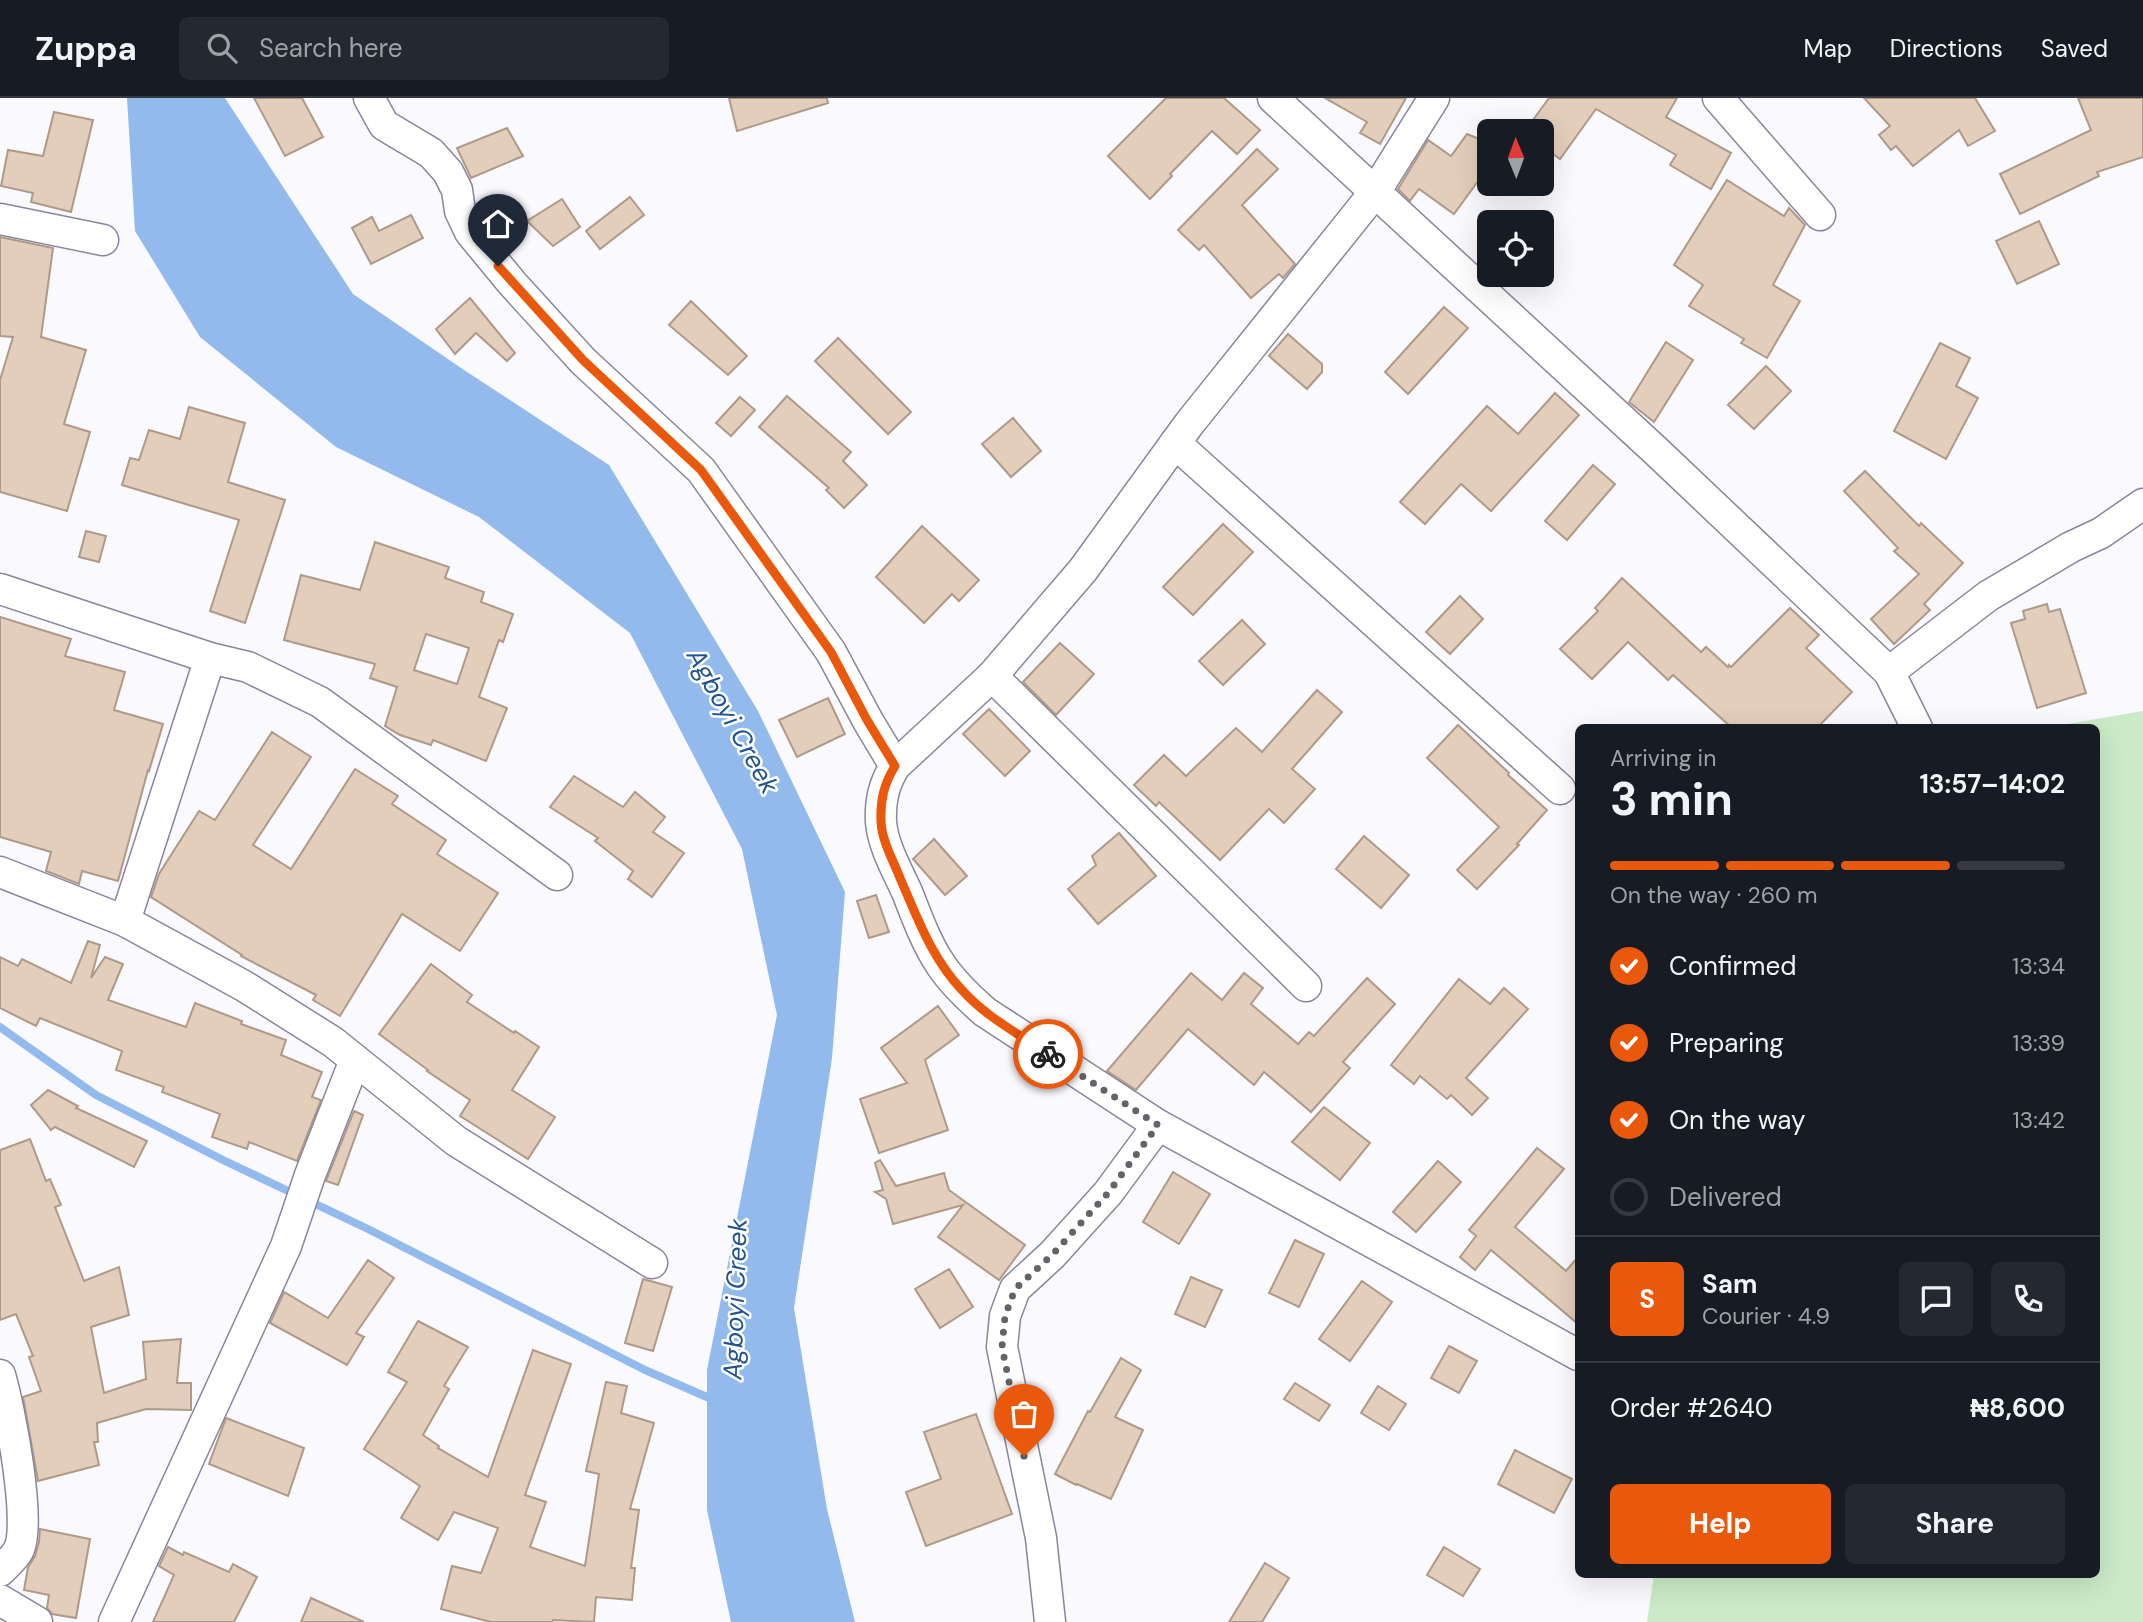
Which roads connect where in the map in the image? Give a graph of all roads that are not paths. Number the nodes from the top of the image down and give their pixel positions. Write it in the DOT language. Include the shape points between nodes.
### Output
graph roads {
  1 [pos="369,98"];
  2 [pos="1273,98"];
  3 [pos="1434,98"];
  4 [pos="1718,98"];
  5 [pos="1374,192"];
  6 [pos="1820,215"];
  7 [pos="0,219"];
  8 [pos="103,240"];
  9 [pos="1175,443"];
  10 [pos="2143,505"];
  11 [pos="0,589"];
  12 [pos="210,658"];
  13 [pos="1889,672"];
  14 [pos="992,676"];
  15 [pos="1915,724"];
  16 [pos="895,766"];
  17 [pos="1560,789"];
  18 [pos="0,872"];
  19 [pos="557,875"];
  20 [pos="125,921"];
  21 [pos="1306,986"];
  22 [pos="355,1060"];
  23 [pos="1158,1125"];
  24 [pos="652,1263"];
  25 [pos="1575,1353"];
  26 [pos="0,1375"];
  27 [pos="0,1571"];
  28 [pos="0,1600"];
  29 [pos="37,1622"];
  30 [pos="114,1622"];
  31 [pos="1050,1622"];
  1 -- 16 [label="street" via="384,125 431,153 447,172 470,232 512,283 583,360 701,470 831,652"];
  2 -- 5 [label="street"];
  3 -- 5 [label="street"];
  4 -- 6 [label="street"];
  5 -- 9 [label="street"];
  5 -- 13 [label="street"];
  7 -- 8 [label="street"];
  9 -- 14 [label="street" via="1083,570"];
  9 -- 17 [label="street"];
  10 -- 13 [label="street" via="1988,596"];
  11 -- 12 [label="street"];
  12 -- 19 [label="street" via="248,667 320,702"];
  12 -- 20 [label="street"];
  13 -- 15 [label="street"];
  14 -- 16 [label="street"];
  14 -- 21 [label="street"];
  16 -- 23 [label="street" via="885,783 881,823 941,964 985,1012"];
  18 -- 20 [label="street"];
  20 -- 22 [label="street" via="244,986"];
  22 -- 24 [label="street" via="456,1141"];
  22 -- 30 [label="street" via="286,1246"];
  23 -- 25 [label="street"];
  23 -- 31 [label="street" via="1108,1193 1015,1289 1005,1316 1002,1347 1041,1538"];
  26 -- 27 [label="street" via="23,1516 19,1550"];
  28 -- 29 [label="street"];
}
